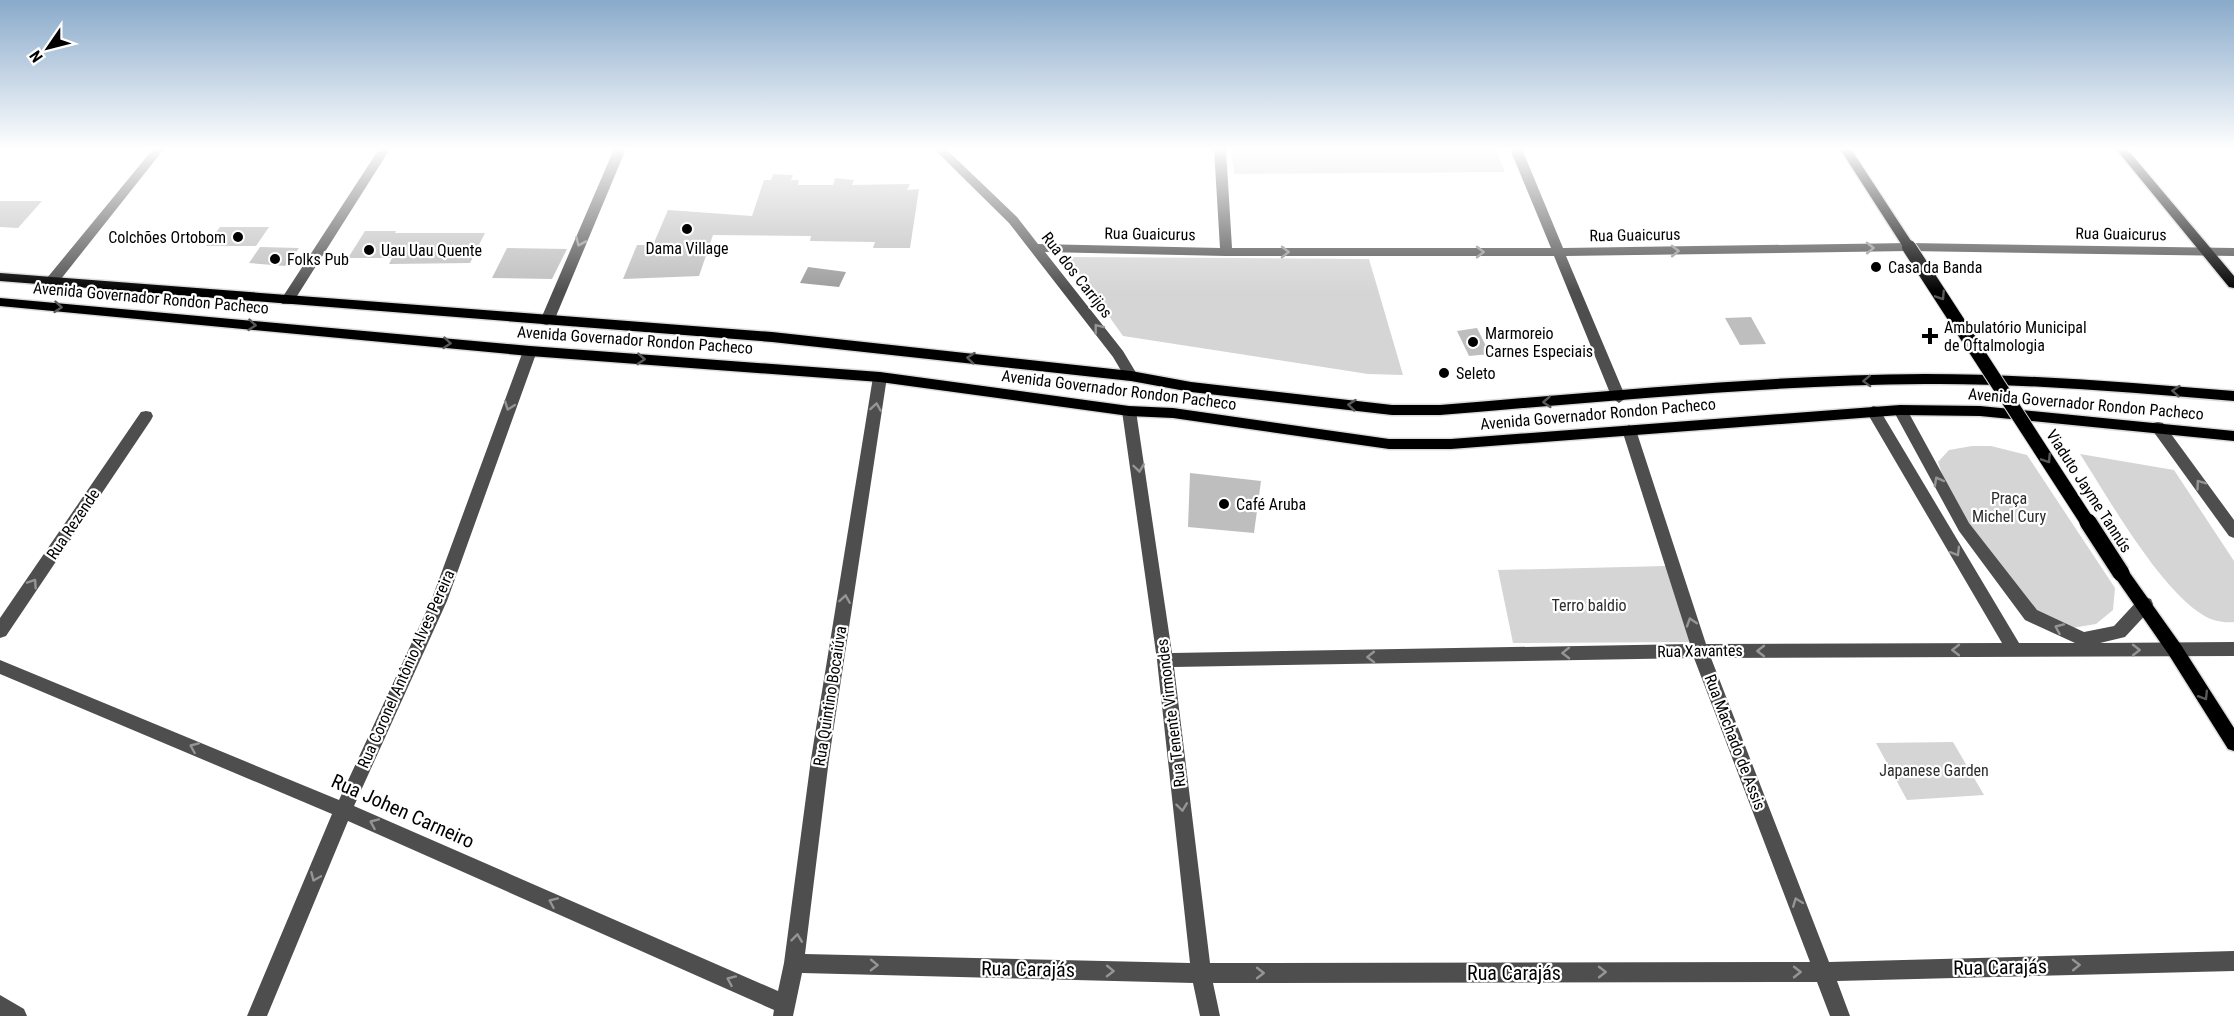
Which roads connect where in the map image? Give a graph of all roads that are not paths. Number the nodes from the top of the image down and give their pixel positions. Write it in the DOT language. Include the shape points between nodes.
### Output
graph roads {
  1 [pos="121,196"];
  2 [pos="354,196"];
  3 [pos="600,196"];
  4 [pos="988,196"];
  5 [pos="1223,196"];
  6 [pos="1535,196"];
  7 [pos="1876,196"];
  8 [pos="2161,196"];
  9 [pos="1909,247"];
  10 [pos="1036,248"];
  11 [pos="1226,252"];
  12 [pos="1558,252"];
  13 [pos="2207,252"];
  14 [pos="2234,252"];
  15 [pos="0,277"];
  16 [pos="52,281"];
  17 [pos="2234,284"];
  18 [pos="287,301"];
  19 [pos="0,302"];
  20 [pos="547,321"];
  21 [pos="530,351"];
  22 [pos="1131,376"];
  23 [pos="880,377"];
  24 [pos="2234,396"];
  25 [pos="1619,398"];
  26 [pos="1900,410"];
  27 [pos="1129,411"];
  28 [pos="1873,411"];
  29 [pos="146,416"];
  30 [pos="2158,427"];
  31 [pos="1629,430"];
  32 [pos="2234,436"];
  33 [pos="2234,532"];
  34 [pos="2145,604"];
  35 [pos="0,631"];
  36 [pos="2234,649"];
  37 [pos="2015,650"];
  38 [pos="2175,650"];
  39 [pos="1700,651"];
  40 [pos="1165,660"];
  41 [pos="0,667"];
  42 [pos="2234,743"];
  43 [pos="344,810"];
  44 [pos="2234,961"];
  45 [pos="794,963"];
  46 [pos="1824,972"];
  47 [pos="1201,973"];
  48 [pos="0,1005"];
  49 [pos="784,1010"];
  50 [pos="17,1016"];
  51 [pos="257,1016"];
  52 [pos="1210,1016"];
  53 [pos="1839,1016"];
  1 -- 16 [label="street"];
  2 -- 18 [label="street"];
  3 -- 20 [label="street, one-way"];
  4 -- 10 [label="street, Rua dos Carrijos"];
  5 -- 11 [label="street"];
  6 -- 12 [label="street"];
  7 -- 9 [label="main road, Viaduto Jayme Tannús"];
  8 -- 13 [label="main road"];
  12 -- 9 [label="street, Rua Guaicurus, one-way"];
  9 -- 13 [label="street, Rua Guaicurus"];
  9 -- 34 [label="main road, Viaduto Jayme Tannús, one-way, bridge"];
  10 -- 11 [label="street, Rua Guaicurus"];
  22 -- 10 [label="street, Rua dos Carrijos, one-way"];
  11 -- 12 [label="street, Rua Guaicurus, one-way"];
  12 -- 25 [label="street"];
  13 -- 14 [label="street, Rua Guaicurus"];
  13 -- 17 [label="main road"];
  15 -- 16 [label="main road, Avenida Governador Rondon Pacheco"];
  16 -- 18 [label="main road, Avenida Governador Rondon Pacheco"];
  18 -- 20 [label="main road, Avenida Governador Rondon Pacheco"];
  19 -- 21 [label="main road, Avenida Governador Rondon Pacheco, one-way"];
  22 -- 20 [label="main road, Avenida Governador Rondon Pacheco, one-way" via="772,337"];
  21 -- 23 [label="main road, Avenida Governador Rondon Pacheco, one-way"];
  21 -- 43 [label="street, Rua Coronel Antônio Alves Pereira, one-way" via="439,601"];
  25 -- 22 [label="main road, Avenida Governador Rondon Pacheco, one-way" via="1392,410 1191,387"];
  23 -- 27 [label="main road, Avenida Governador Rondon Pacheco"];
  45 -- 23 [label="street, Rua Quintino Bocaiúva, one-way" via="820,759"];
  24 -- 25 [label="main road, Avenida Governador Rondon Pacheco, one-way" via="2049,381 1925,380 1767,384"];
  26 -- 28 [label="main road, Avenida Governador Rondon Pacheco"];
  26 -- 30 [label="main road, Avenida Governador Rondon Pacheco" via="1980,411"];
  34 -- 26 [label="street, one-way" via="2119,632 2084,639 2031,615 1964,527"];
  27 -- 31 [label="main road, Avenida Governador Rondon Pacheco" via="1173,413 1407,445"];
  27 -- 40 [label="street, Rua Tenente Virmondes, one-way"];
  28 -- 31 [label="main road, Avenida Governador Rondon Pacheco"];
  28 -- 37 [label="street, one-way"];
  35 -- 29 [label="street, Rua Rezende, one-way"];
  30 -- 32 [label="main road, Avenida Governador Rondon Pacheco"];
  33 -- 30 [label="street, one-way"];
  39 -- 31 [label="street, Rua Machado de Assis, one-way"];
  34 -- 38 [label="main road, Viaduto Jayme Tannús"];
  36 -- 38 [label="street, Rua Xavantes"];
  37 -- 38 [label="street, Rua Xavantes, one-way"];
  37 -- 39 [label="street, Rua Xavantes, one-way"];
  38 -- 42 [label="main road, Viaduto Jayme Tannús, one-way"];
  39 -- 40 [label="street, Rua Xavantes, one-way"];
  46 -- 39 [label="street, Rua Machado de Assis, one-way"];
  40 -- 47 [label="street, Rua Tenente Virmondes, one-way"];
  43 -- 41 [label="street, Rua Johen Carneiro, one-way"];
  49 -- 43 [label="street, Rua Johen Carneiro, one-way"];
  43 -- 51 [label="street, Rua Coronel Antônio Alves Pereira, one-way"];
  46 -- 44 [label="street, Rua Carajás, one-way"];
  45 -- 47 [label="street, Rua Carajás, one-way"];
  45 -- 49 [label="street, Rua Quintino Bocaiúva"];
  47 -- 46 [label="street, Rua Carajás, one-way"];
  46 -- 53 [label="street, Rua Machado de Assis"];
  47 -- 52 [label="street, Rua Tenente Virmondes"];
  48 -- 50 [label="street"];
}
